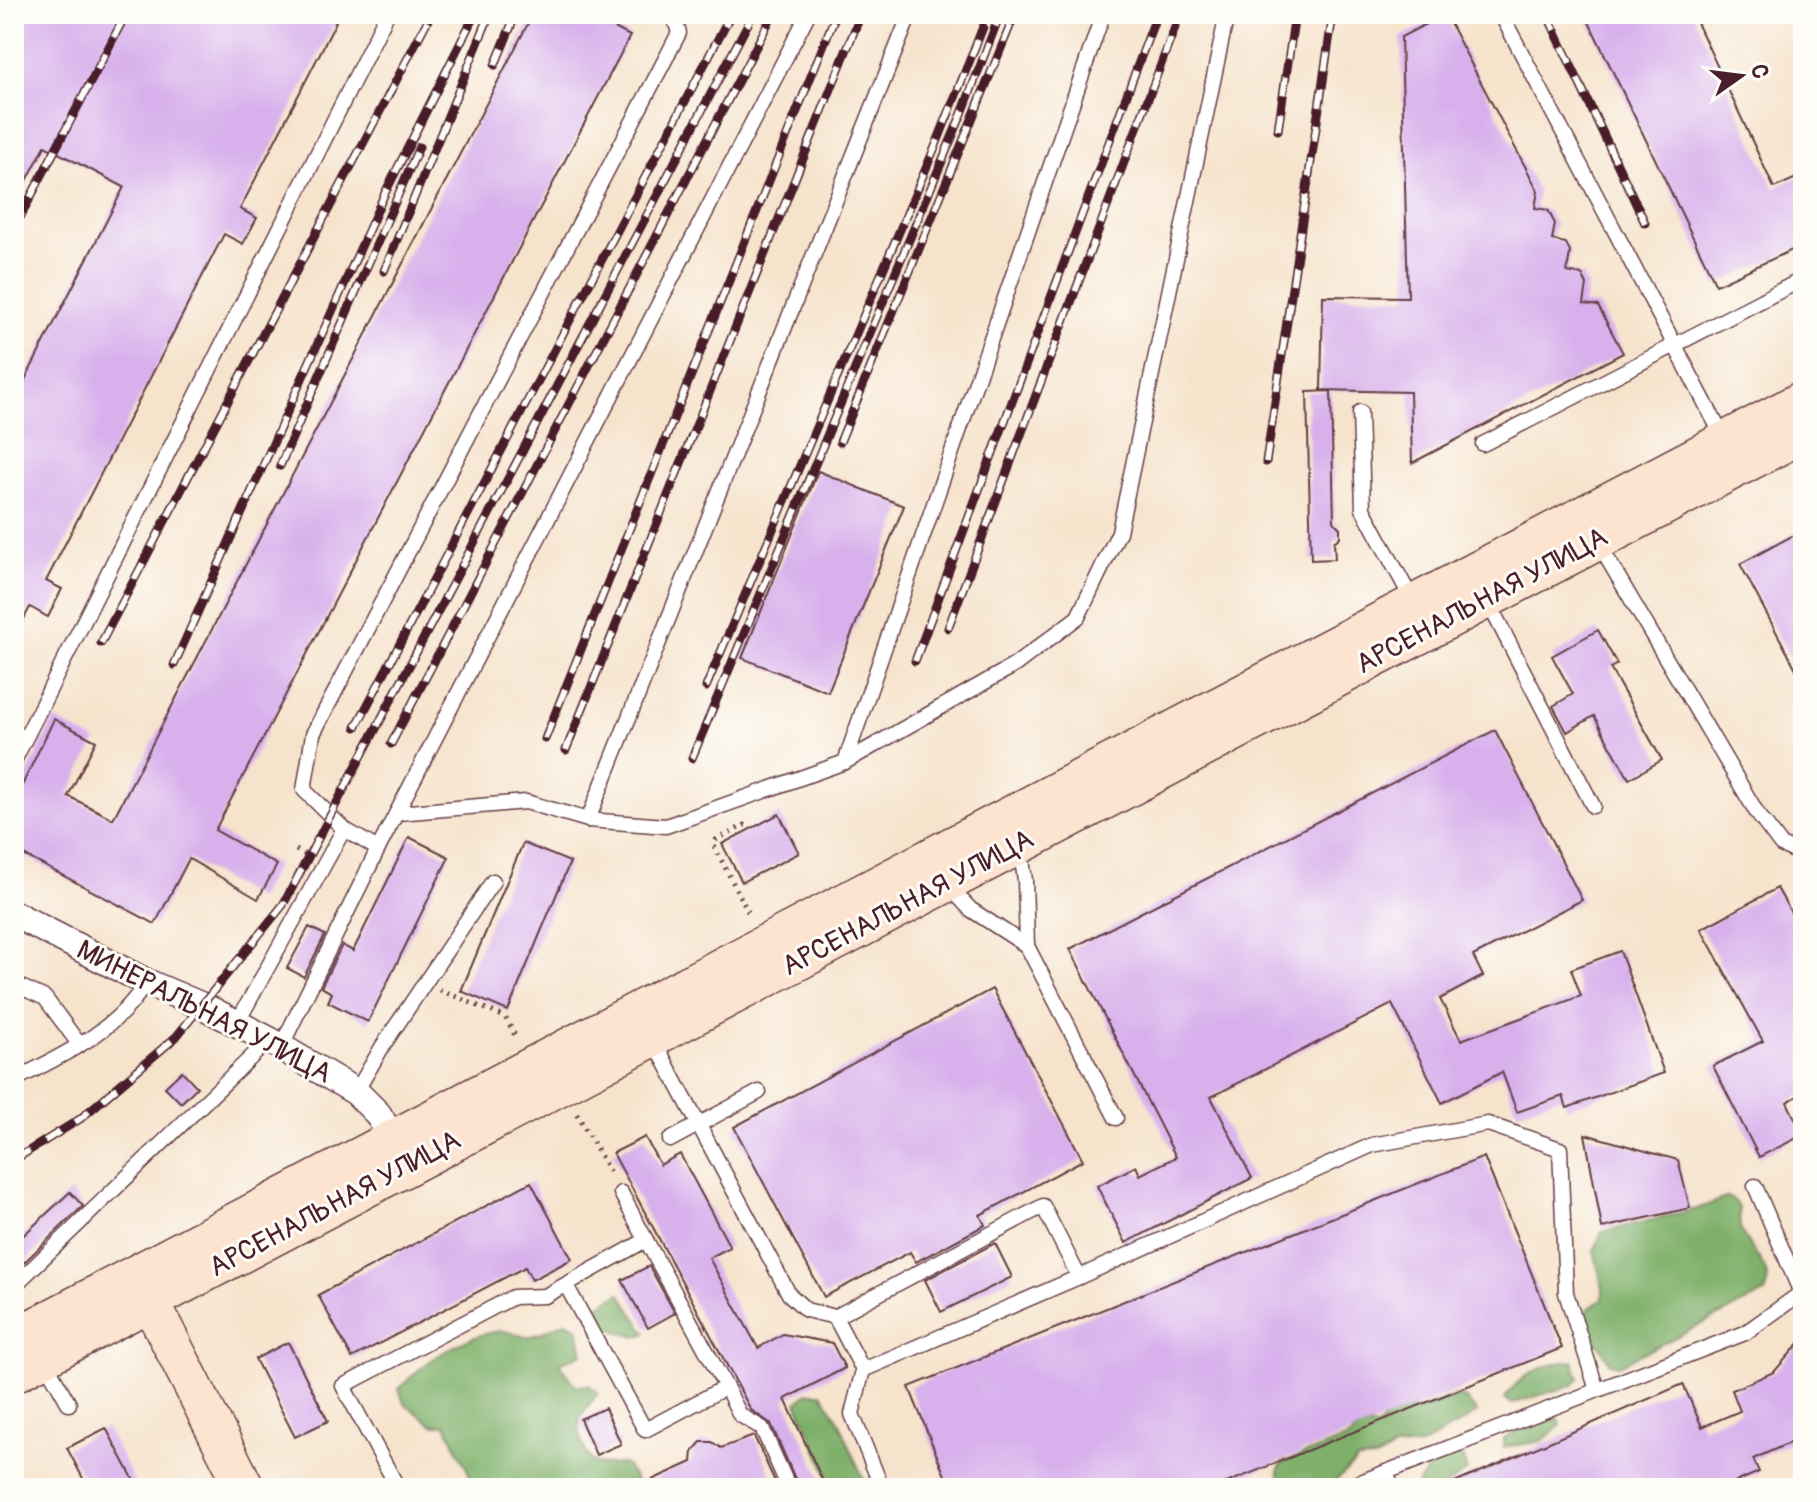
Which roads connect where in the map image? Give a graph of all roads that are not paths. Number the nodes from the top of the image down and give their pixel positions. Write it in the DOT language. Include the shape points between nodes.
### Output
graph roads {
  1 [pos="387,14"];
  2 [pos="673,14"];
  3 [pos="808,14"];
  4 [pos="910,14"];
  5 [pos="1103,14"];
  6 [pos="1227,14"];
  7 [pos="1501,14"];
  8 [pos="1803,279"];
  9 [pos="1675,344"];
  10 [pos="1803,400"];
  11 [pos="1360,412"];
  12 [pos="1803,433"];
  13 [pos="1483,444"];
  14 [pos="1732,454"];
  15 [pos="1590,528"];
  16 [pos="1479,587"];
  17 [pos="1414,604"];
  18 [pos="14,761"];
  19 [pos="845,762"];
  20 [pos="1593,806"];
  21 [pos="398,813"];
  22 [pos="588,820"];
  23 [pos="344,829"];
  24 [pos="1012,831"];
  25 [pos="378,849"];
  26 [pos="1803,855"];
  27 [pos="939,869"];
  28 [pos="493,881"];
  29 [pos="14,914"];
  30 [pos="1027,946"];
  31 [pos="146,982"];
  32 [pos="14,984"];
  33 [pos="237,1023"];
  34 [pos="646,1024"];
  35 [pos="275,1043"];
  36 [pos="79,1044"];
  37 [pos="14,1080"];
  38 [pos="356,1092"];
  39 [pos="759,1092"];
  40 [pos="1116,1118"];
  41 [pos="699,1125"];
  42 [pos="670,1140"];
  43 [pos="400,1152"];
  44 [pos="1755,1186"];
  45 [pos="621,1193"];
  46 [pos="646,1240"];
  47 [pos="1079,1277"];
  48 [pos="566,1285"];
  49 [pos="14,1286"];
  50 [pos="143,1287"];
  51 [pos="835,1317"];
  52 [pos="24,1356"];
  53 [pos="863,1370"];
  54 [pos="726,1387"];
  55 [pos="1597,1390"];
  56 [pos="69,1404"];
  57 [pos="1386,1472"];
  58 [pos="245,1488"];
  59 [pos="398,1488"];
  60 [pos="789,1488"];
  61 [pos="882,1488"];
  62 [pos="1345,1488"];
  63 [pos="1392,1488"];
  1 -- 18 [label="lane"];
  2 -- 23 [label="lane" via="679,33 313,734 304,790"];
  3 -- 21 [label="lane"];
  4 -- 22 [label="lane"];
  5 -- 19 [label="lane"];
  6 -- 19 [label="lane" via="1119,532 1078,617 1015,665"];
  7 -- 9 [label="lane"];
  8 -- 9 [label="lane"];
  9 -- 13 [label="lane"];
  9 -- 14 [label="lane"];
  10 -- 14 [label="street, АРСЕНАЛЬНАЯ УЛИЦА"];
  11 -- 17 [label="lane" via="1363,509"];
  12 -- 14 [label="street, АРСЕНАЛЬНАЯ УЛИЦА"];
  14 -- 15 [label="street, АРСЕНАЛЬНАЯ УЛИЦА"];
  15 -- 16 [label="street, АРСЕНАЛЬНАЯ УЛИЦА"];
  15 -- 26 [label="lane" via="1757,813 1781,845"];
  16 -- 17 [label="street, АРСЕНАЛЬНАЯ УЛИЦА"];
  16 -- 20 [label="lane"];
  16 -- 24 [label="street, АРСЕНАЛЬНАЯ УЛИЦА"];
  17 -- 24 [label="street, АРСЕНАЛЬНАЯ УЛИЦА"];
  19 -- 22 [label="lane" via="666,826"];
  21 -- 22 [label="lane" via="526,802"];
  21 -- 25 [label="lane"];
  23 -- 25 [label="lane"];
  23 -- 33 [label="lane"];
  24 -- 27 [label="street, АРСЕНАЛЬНАЯ УЛИЦА"];
  24 -- 30 [label="lane" via="1025,880"];
  25 -- 35 [label="lane"];
  27 -- 30 [label="lane" via="970,909"];
  27 -- 34 [label="street, АРСЕНАЛЬНАЯ УЛИЦА"];
  28 -- 38 [label="lane"];
  29 -- 31 [label="street, МИНЕРАЛЬНАЯ УЛИЦА"];
  30 -- 40 [label="lane"];
  31 -- 33 [label="street, МИНЕРАЛЬНАЯ УЛИЦА"];
  31 -- 36 [label="lane" via="126,1010"];
  32 -- 36 [label="lane" via="45,998"];
  33 -- 35 [label="street, МИНЕРАЛЬНАЯ УЛИЦА"];
  34 -- 41 [label="lane"];
  34 -- 43 [label="street, АРСЕНАЛЬНАЯ УЛИЦА"];
  35 -- 38 [label="street, МИНЕРАЛЬНАЯ УЛИЦА"];
  35 -- 49 [label="lane"];
  36 -- 37 [label="lane"];
  38 -- 43 [label="street, МИНЕРАЛЬНАЯ УЛИЦА" via="378,1114"];
  39 -- 41 [label="lane"];
  41 -- 42 [label="lane"];
  41 -- 51 [label="lane" via="789,1294 806,1310"];
  43 -- 50 [label="street, АРСЕНАЛЬНАЯ УЛИЦА"];
  44 -- 55 [label="lane" via="1801,1293 1745,1333"];
  45 -- 46 [label="lane"];
  46 -- 48 [label="lane"];
  46 -- 54 [label="lane"];
  47 -- 51 [label="lane" via="1043,1206"];
  47 -- 53 [label="lane"];
  47 -- 55 [label="lane" via="1372,1145 1488,1124 1560,1149 1566,1293"];
  48 -- 54 [label="lane" via="645,1430"];
  48 -- 59 [label="lane" via="545,1296 513,1297 343,1386"];
  50 -- 52 [label="street, АРСЕНАЛЬНАЯ УЛИЦА"];
  50 -- 58 [label="street"];
  51 -- 53 [label="lane"];
  52 -- 56 [label="lane"];
  53 -- 61 [label="lane" via="852,1414"];
  54 -- 60 [label="lane" via="740,1415 762,1428"];
  55 -- 57 [label="lane"];
  57 -- 62 [label="lane"];
  57 -- 63 [label="lane"];
}
